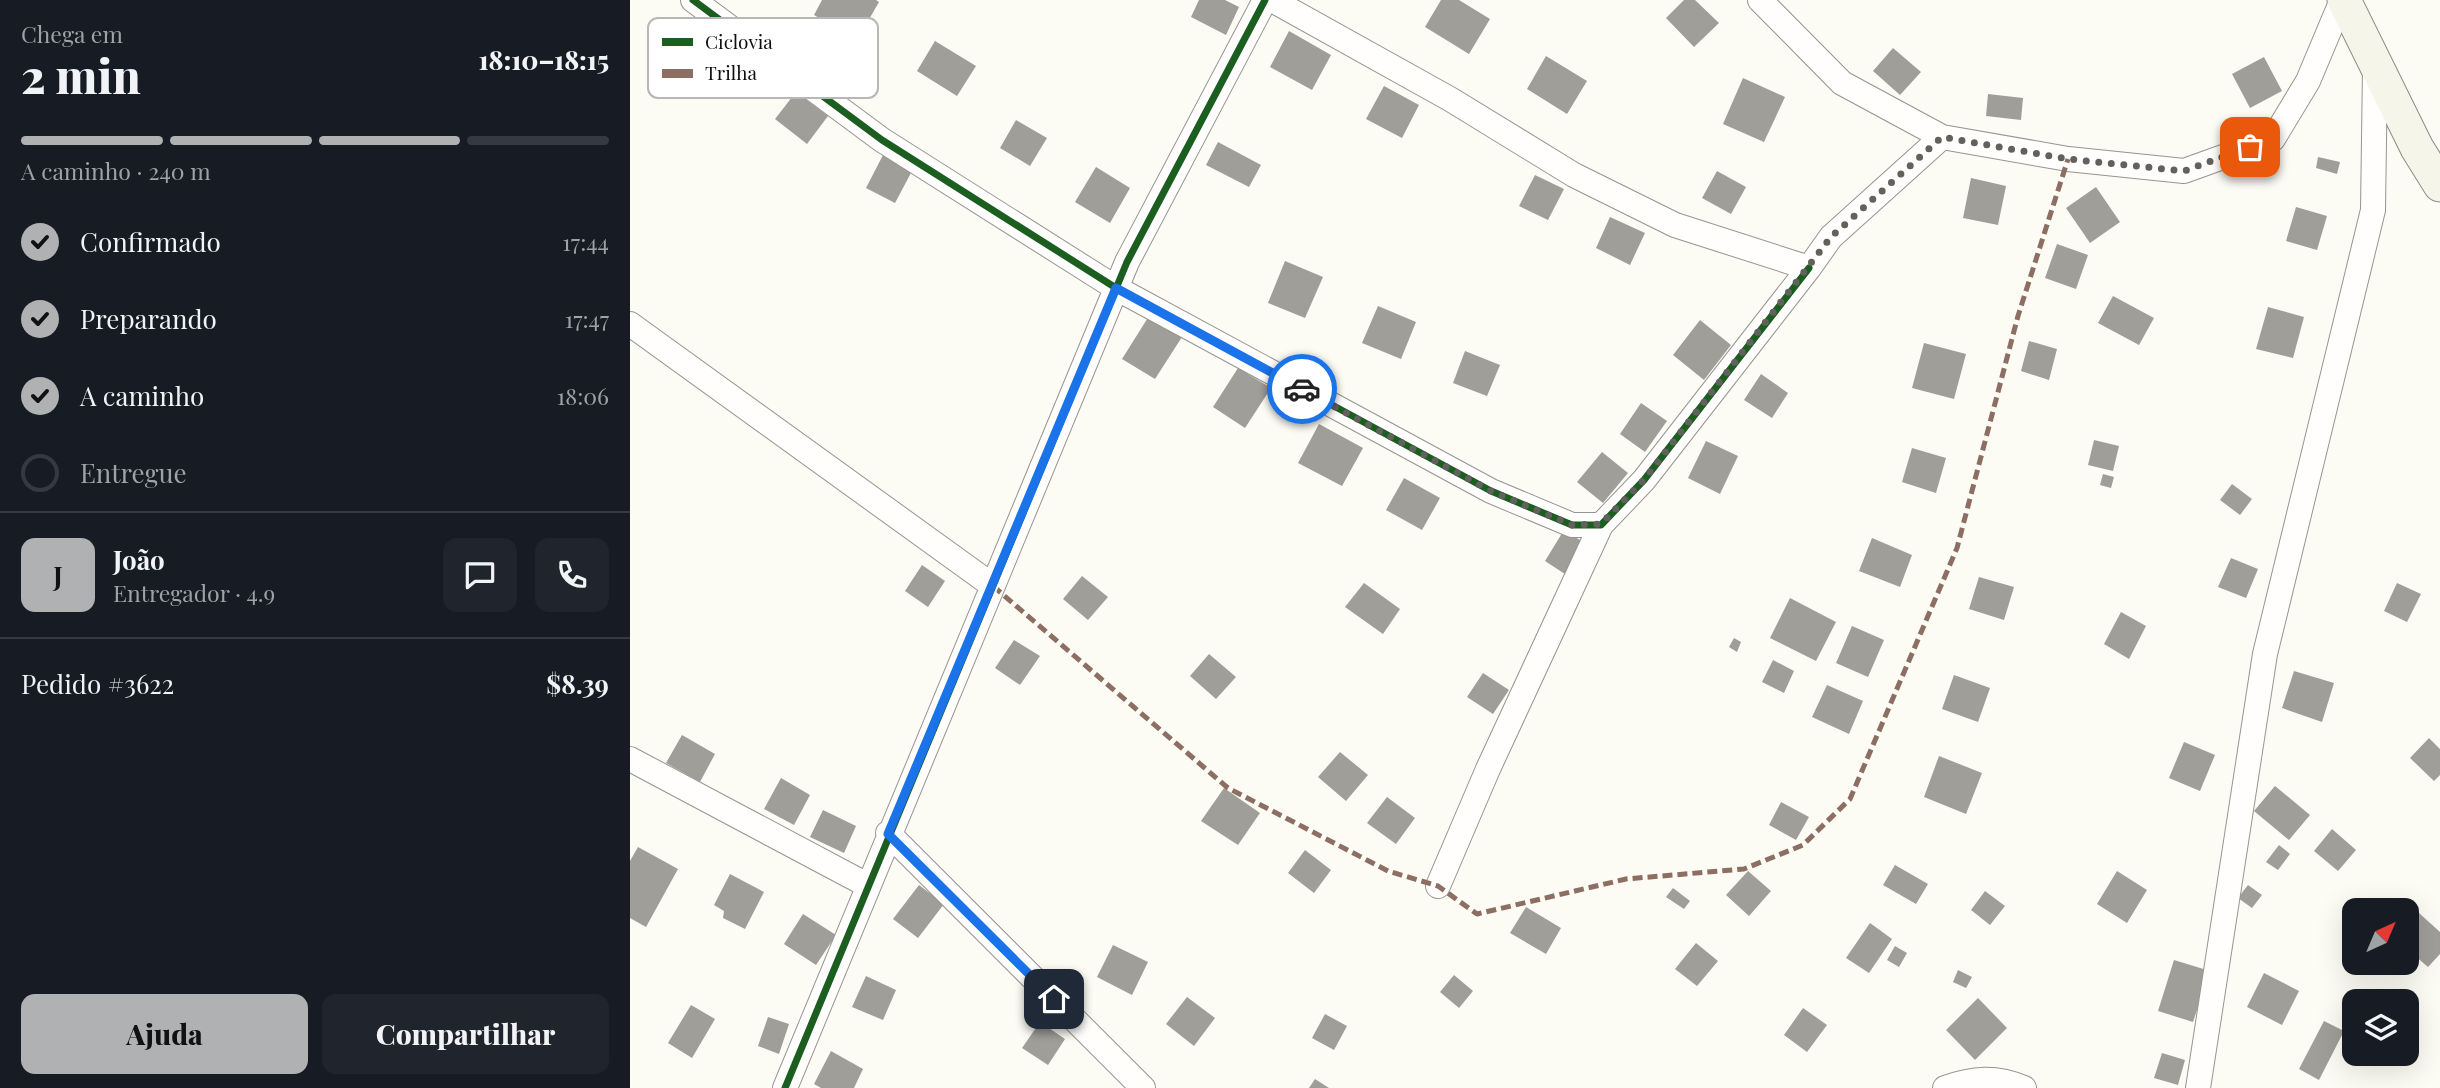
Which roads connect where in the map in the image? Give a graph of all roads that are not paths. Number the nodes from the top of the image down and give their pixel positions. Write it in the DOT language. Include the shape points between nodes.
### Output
graph roads {
  1 [pos="693,0"];
  2 [pos="1265,0"];
  3 [pos="1272,0"];
  4 [pos="1760,0"];
  5 [pos="2343,0"];
  6 [pos="717,18"];
  7 [pos="2375,61"];
  8 [pos="825,98"];
  9 [pos="1942,137"];
  10 [pos="2440,185"];
  11 [pos="1809,268"];
  12 [pos="1116,288"];
  13 [pos="630,324"];
  14 [pos="1601,524"];
  15 [pos="993,586"];
  16 [pos="630,759"];
  17 [pos="888,834"];
  18 [pos="867,885"];
  19 [pos="1438,886"];
  20 [pos="785,1088"];
  21 [pos="1143,1088"];
  22 [pos="1945,1088"];
  23 [pos="2024,1088"];
  24 [pos="2198,1088"];
  1 -- 6 [label="street"];
  2 -- 12 [label="street"];
  3 -- 11 [label="street" via="1574,174 1675,225"];
  4 -- 9 [label="street" via="1842,83"];
  5 -- 7 [label="main road"];
  5 -- 9 [label="street" via="2308,81 2273,139 2184,171 2068,159"];
  7 -- 10 [label="main road"];
  7 -- 24 [label="street" via="2373,209 2266,654"];
  8 -- 12 [label="street" via="882,140"];
  9 -- 11 [label="street" via="1831,237"];
  11 -- 14 [label="street" via="1644,480"];
  12 -- 14 [label="street" via="1491,491 1572,525"];
  12 -- 15 [label="street"];
  13 -- 15 [label="street"];
  14 -- 19 [label="street"];
  15 -- 17 [label="street"];
  16 -- 18 [label="street"];
  17 -- 18 [label="street"];
  17 -- 21 [label="street"];
  18 -- 20 [label="street"];
  22 -- 23 [label="street" via="1969,1079 2004,1080"];
}
